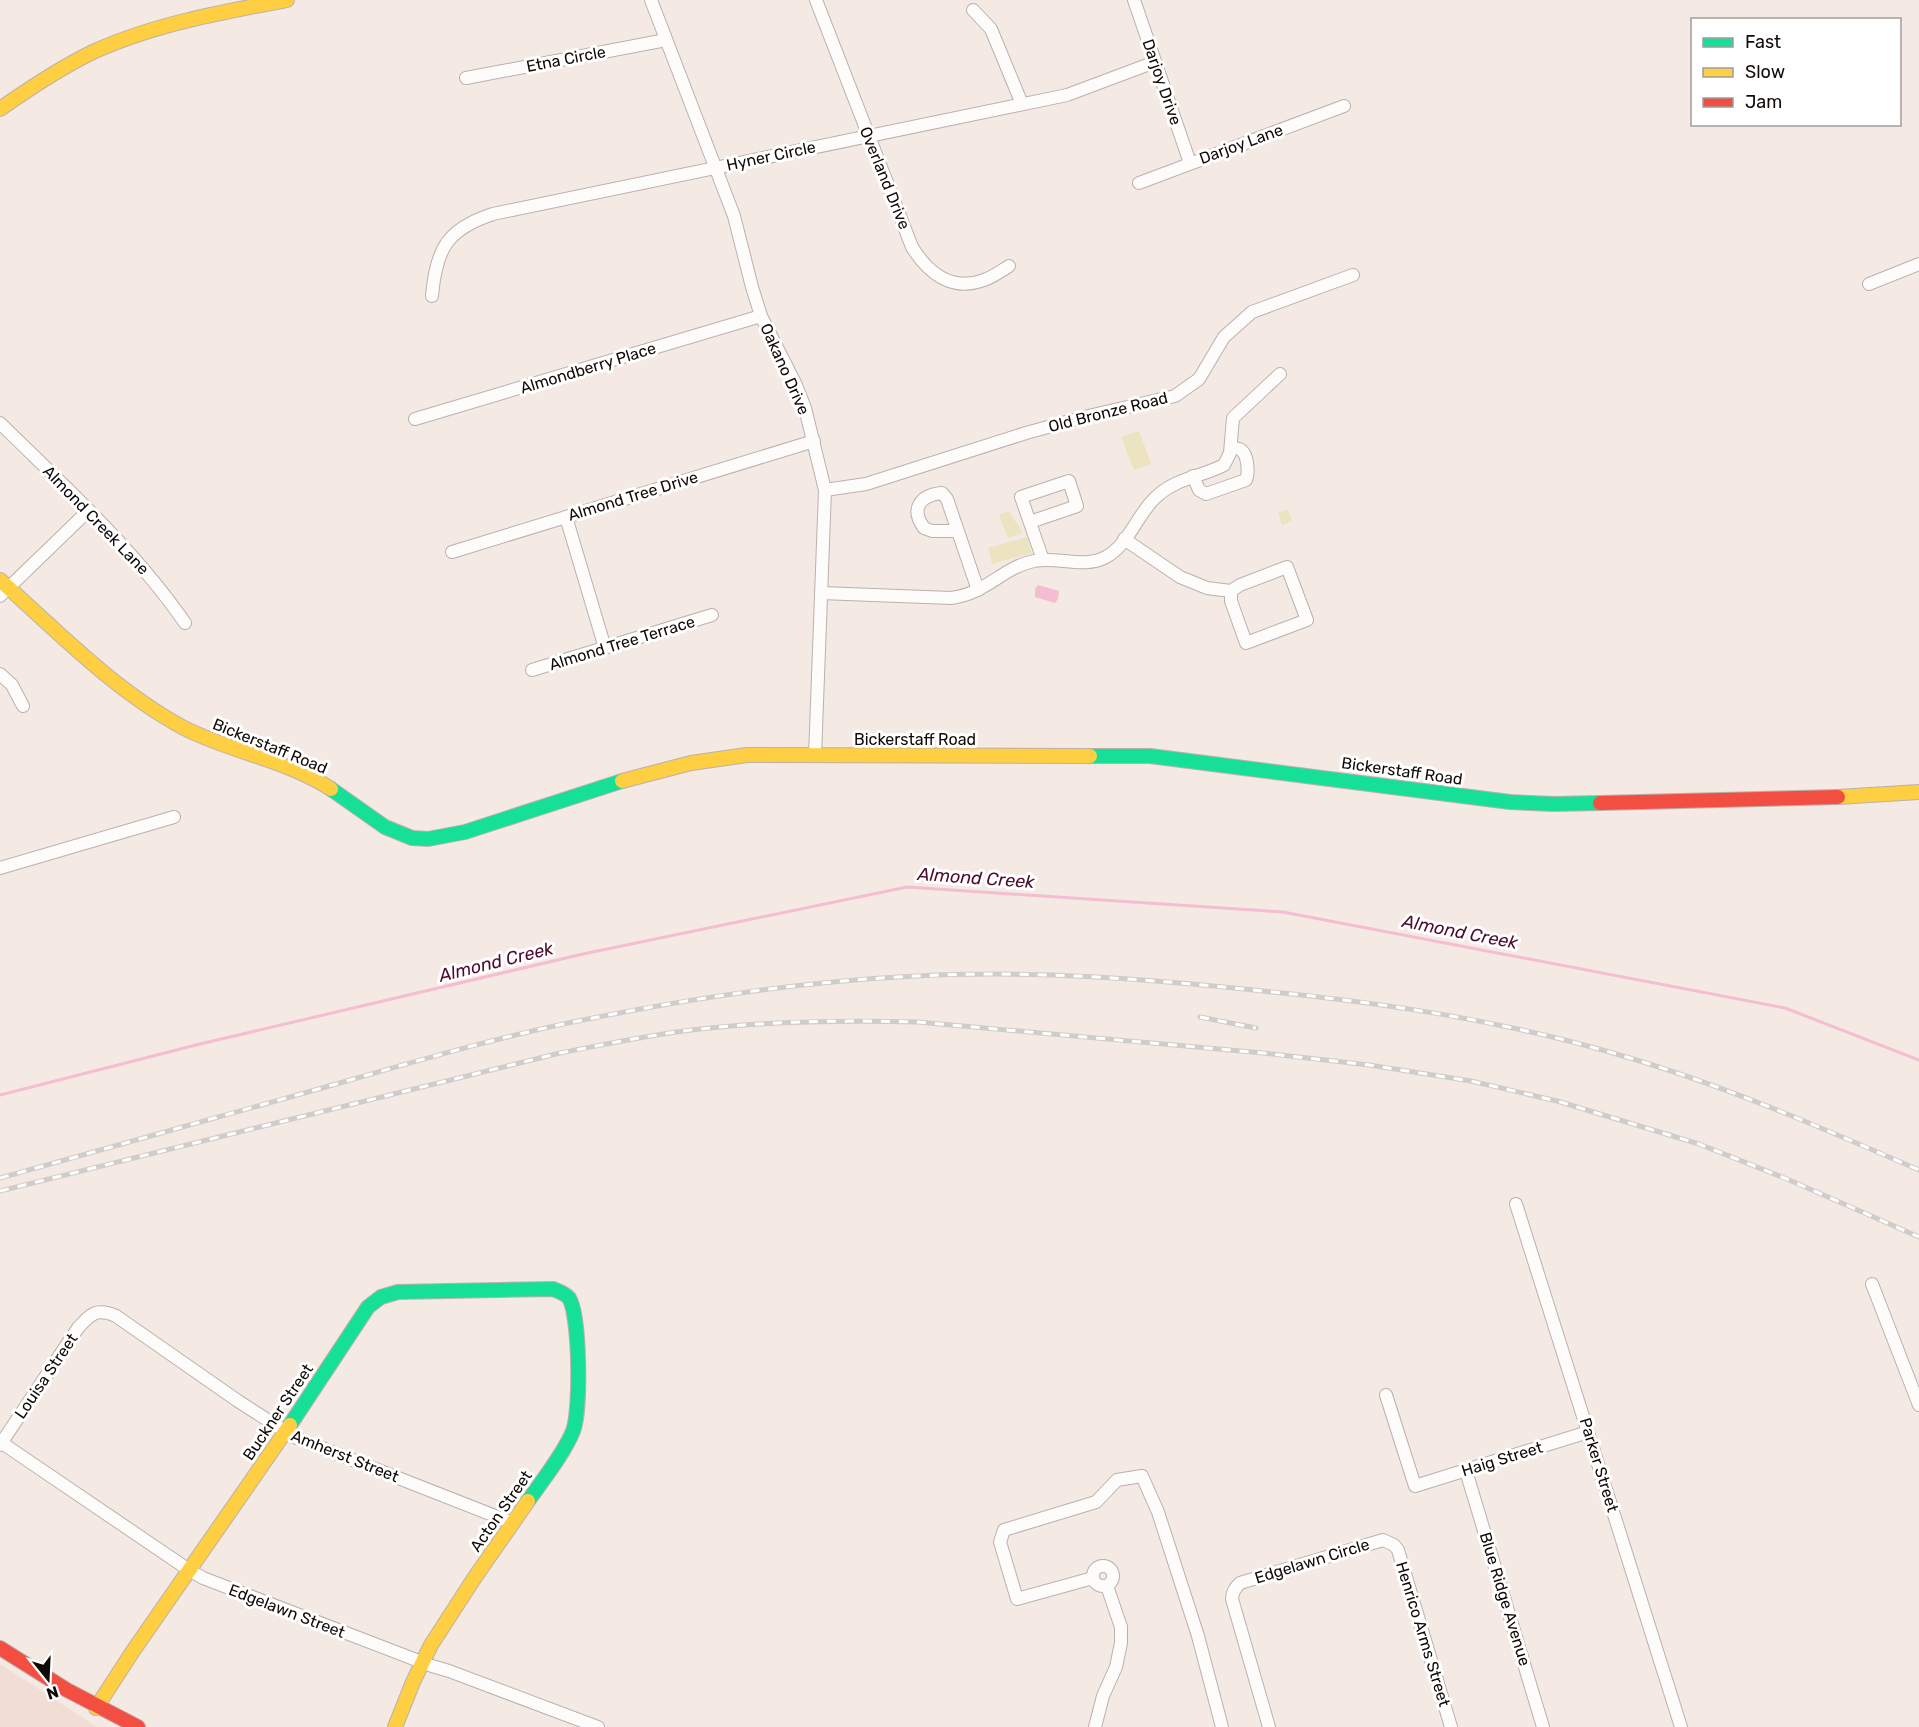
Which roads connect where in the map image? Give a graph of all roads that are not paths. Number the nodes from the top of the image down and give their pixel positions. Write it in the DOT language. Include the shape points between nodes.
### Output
graph roads {
  1 [pos="287,0"];
  2 [pos="651,0"];
  3 [pos="816,0"];
  4 [pos="1134,0"];
  5 [pos="973,10"];
  6 [pos="666,40"];
  7 [pos="1155,62"];
  8 [pos="466,78"];
  9 [pos="1022,104"];
  10 [pos="1344,106"];
  11 [pos="0,109"];
  12 [pos="869,136"];
  13 [pos="1190,163"];
  14 [pos="716,168"];
  15 [pos="1138,183"];
  16 [pos="1919,264"];
  17 [pos="1009,266"];
  18 [pos="1353,275"];
  19 [pos="1869,284"];
  20 [pos="432,296"];
  21 [pos="761,316"];
  22 [pos="1280,374"];
  23 [pos="415,419"];
  24 [pos="0,423"];
  25 [pos="814,441"];
  26 [pos="1231,448"];
  27 [pos="1193,476"];
  28 [pos="825,490"];
  29 [pos="88,511"];
  30 [pos="566,517"];
  31 [pos="1030,522"];
  32 [pos="958,531"];
  33 [pos="1124,539"];
  34 [pos="452,552"];
  35 [pos="1043,560"];
  36 [pos="3,588"];
  37 [pos="978,590"];
  38 [pos="1231,591"];
  39 [pos="821,593"];
  40 [pos="712,615"];
  41 [pos="185,623"];
  42 [pos="605,648"];
  43 [pos="532,670"];
  44 [pos="0,674"];
  45 [pos="23,706"];
  46 [pos="815,756"];
  47 [pos="1919,792"];
  48 [pos="174,818"];
  49 [pos="0,868"];
  50 [pos="1516,1204"];
  51 [pos="1872,1284"];
  52 [pos="570,1300"];
  53 [pos="97,1312"];
  54 [pos="1386,1395"];
  55 [pos="1919,1405"];
  56 [pos="285,1432"];
  57 [pos="1588,1432"];
  58 [pos="1,1444"];
  59 [pos="1466,1471"];
  60 [pos="513,1523"];
  61 [pos="1391,1544"];
  62 [pos="189,1570"];
  63 [pos="1093,1578"];
  64 [pos="1107,1586"];
  65 [pos="0,1648"];
  66 [pos="422,1662"];
  67 [pos="96,1708"];
  68 [pos="138,1727"];
  69 [pos="395,1727"];
  70 [pos="598,1727"];
  71 [pos="1095,1727"];
  72 [pos="1222,1727"];
  73 [pos="1269,1727"];
  74 [pos="1451,1727"];
  75 [pos="1543,1727"];
  76 [pos="1681,1727"];
  1 -- 11 [label="street" via="167,27 110,45 42,79"];
  2 -- 6 [label="street, Oakano Drive"];
  3 -- 12 [label="street, Overland Drive"];
  4 -- 7 [label="street, Darjoy Drive"];
  5 -- 9 [label="street" via="991,28"];
  6 -- 8 [label="street, Etna Circle"];
  6 -- 14 [label="street, Oakano Drive"];
  7 -- 9 [label="street, Hyner Circle" via="1067,95"];
  7 -- 13 [label="street, Darjoy Drive"];
  9 -- 12 [label="street, Hyner Circle"];
  10 -- 13 [label="street, Darjoy Lane"];
  12 -- 14 [label="street, Hyner Circle"];
  12 -- 17 [label="street, Overland Drive" via="912,247 925,266 945,280 964,283 987,279"];
  13 -- 15 [label="street, Darjoy Lane"];
  14 -- 20 [label="street, Hyner Circle" via="472,221 444,247 435,268"];
  14 -- 21 [label="street, Oakano Drive" via="734,216"];
  16 -- 19 [label="street"];
  18 -- 28 [label="street, Old Bronze Road" via="1252,312 1224,337 1199,379 1176,396 1026,433 866,484"];
  21 -- 23 [label="street, Almondberry Place"];
  21 -- 25 [label="street, Oakano Drive" via="796,385"];
  22 -- 26 [label="street" via="1233,418"];
  24 -- 29 [label="street, Almond Creek Lane"];
  25 -- 28 [label="street, Oakano Drive"];
  25 -- 30 [label="street, Almond Tree Drive"];
  26 -- 27 [label="street" via="1224,465"];
  26 -- 27 [label="street" via="1244,452 1249,470 1246,480 1206,494 1199,490"];
  27 -- 33 [label="street" via="1156,496"];
  28 -- 39 [label="street, Oakano Drive"];
  29 -- 36 [label="street"];
  29 -- 41 [label="street, Almond Creek Lane" via="129,550"];
  30 -- 34 [label="street, Almond Tree Drive"];
  30 -- 42 [label="street"];
  31 -- 31 [label="street" via="1021,497 1069,481 1077,506"];
  31 -- 35 [label="street"];
  32 -- 37 [label="street"];
  33 -- 35 [label="street" via="1108,556 1094,562"];
  33 -- 38 [label="street" via="1180,577 1207,588"];
  35 -- 37 [label="street" via="1021,565"];
  36 -- 46 [label="street, Bickerstaff Road" via="114,681 160,713 215,743 306,775 404,836 441,838 698,761 747,755"];
  37 -- 39 [label="street" via="951,598"];
  38 -- 38 [label="street" via="1287,567 1307,620 1246,644"];
  39 -- 46 [label="street, Oakano Drive"];
  40 -- 42 [label="street, Almond Tree Terrace"];
  42 -- 43 [label="street, Almond Tree Terrace"];
  44 -- 45 [label="street" via="12,685"];
  46 -- 47 [label="street, Bickerstaff Road" via="1150,756 1510,802 1800,798"];
  48 -- 49 [label="street"];
  50 -- 57 [label="street, Parker Street"];
  51 -- 55 [label="street"];
  52 -- 56 [label="street, Buckner Street" via="560,1291 548,1288 398,1292 381,1297 368,1307"];
  52 -- 60 [label="street, Acton Street" via="578,1371 576,1422 563,1449"];
  53 -- 56 [label="street, Amherst Street" via="116,1316"];
  53 -- 58 [label="street, Louisa Street" via="78,1329"];
  54 -- 59 [label="street, Haig Street" via="1415,1486"];
  56 -- 60 [label="street, Amherst Street"];
  56 -- 62 [label="street, Buckner Street"];
  57 -- 59 [label="street, Haig Street"];
  57 -- 76 [label="street, Parker Street"];
  58 -- 62 [label="street, Edgelawn Street"];
  59 -- 75 [label="street, Blue Ridge Avenue"];
  60 -- 66 [label="street, Acton Street"];
  61 -- 73 [label="street, Edgelawn Circle" via="1375,1542 1236,1587 1232,1599"];
  61 -- 74 [label="street, Henrico Arms Street" via="1398,1550"];
  62 -- 66 [label="street, Edgelawn Street"];
  62 -- 67 [label="street, Buckner Street"];
  63 -- 64 [label="street" via="1098,1586"];
  63 -- 64 [label="street" via="1097,1568 1108,1567 1113,1577"];
  63 -- 72 [label="street" via="1017,1599 1000,1542 1004,1530 1096,1502 1117,1480 1142,1476 1158,1512 1198,1636"];
  64 -- 71 [label="street" via="1121,1627 1121,1643"];
  65 -- 67 [label="street"];
  66 -- 69 [label="street, Acton Street"];
  66 -- 70 [label="street, Edgelawn Street"];
  67 -- 68 [label="street"];
}
